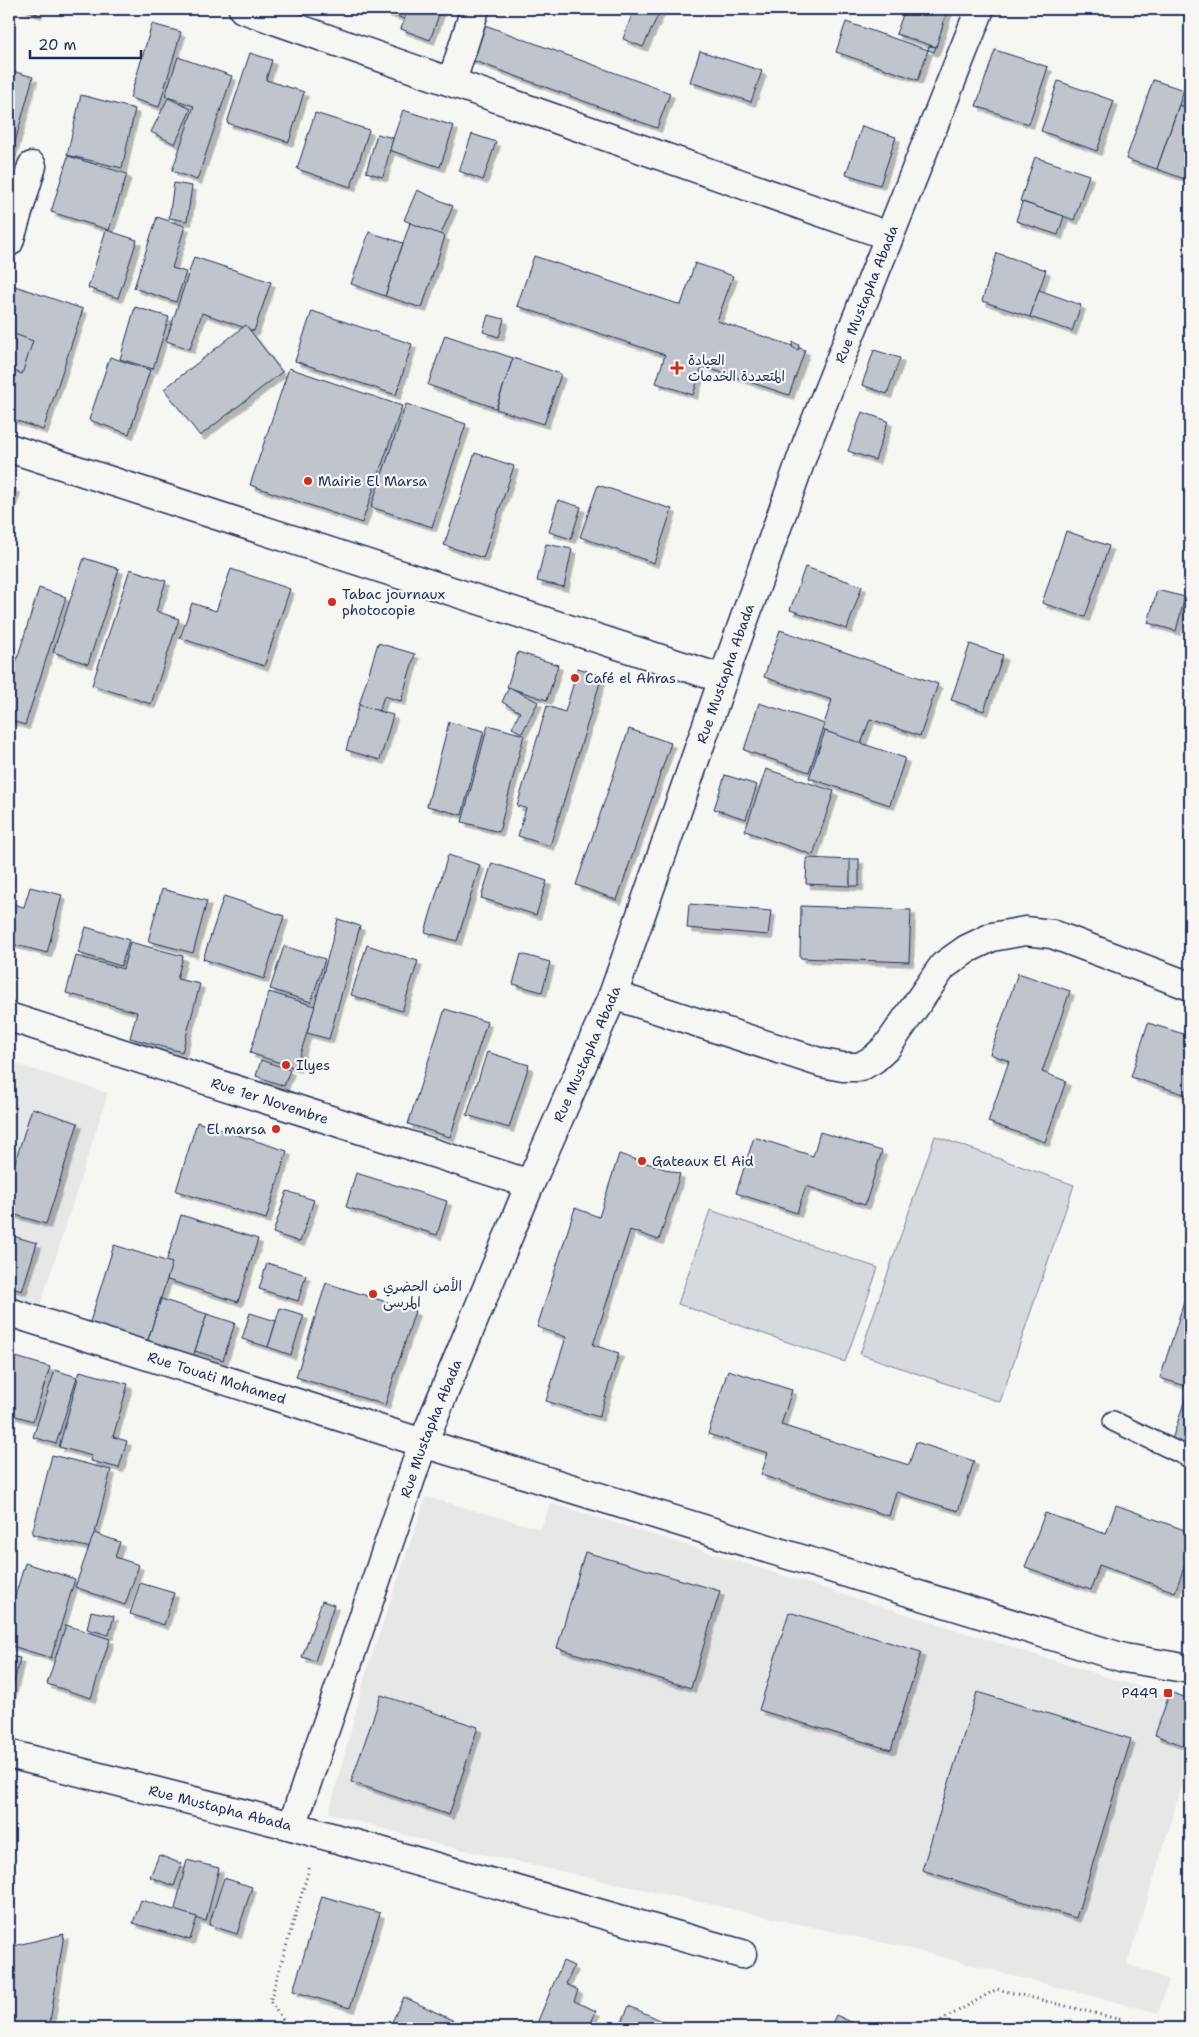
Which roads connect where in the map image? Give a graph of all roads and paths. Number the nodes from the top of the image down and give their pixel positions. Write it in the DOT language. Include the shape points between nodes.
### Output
graph roads {
  1 [pos="243,9"];
  2 [pos="475,9"];
  3 [pos="980,9"];
  4 [pos="452,81"];
  5 [pos="32,166"];
  6 [pos="889,236"];
  7 [pos="9,242"];
  8 [pos="9,448"];
  9 [pos="723,678"];
  10 [pos="1190,986"];
  11 [pos="613,995"];
  12 [pos="9,1016"];
  13 [pos="530,1184"];
  14 [pos="9,1312"];
  15 [pos="1113,1421"];
  16 [pos="423,1443"];
  17 [pos="1190,1458"];
  18 [pos="1190,1669"];
  19 [pos="9,1754"];
  20 [pos="292,1826"];
  21 [pos="742,1954"];
  22 [pos="288,2028"];
  23 [pos="928,2028"];
  24 [pos="1144,2028"];
  1 -- 4 [label="street"];
  2 -- 4 [label="street"];
  3 -- 6 [label="street, Rue Mustapha Abada"];
  4 -- 6 [label="street"];
  5 -- 7 [label="street"];
  6 -- 9 [label="street, Rue Mustapha Abada" via="807,443"];
  8 -- 9 [label="street"];
  9 -- 11 [label="street, Rue Mustapha Abada"];
  10 -- 11 [label="street" via="1052,934 1024,931 992,937 943,966 887,1047 860,1067 822,1064"];
  11 -- 13 [label="street, Rue Mustapha Abada"];
  12 -- 13 [label="street, Rue 1er Novembre"];
  13 -- 16 [label="street, Rue Mustapha Abada"];
  14 -- 16 [label="street, Rue Touati Mohamed"];
  15 -- 17 [label="lane"];
  16 -- 18 [label="street, Rue Touati Mohamed" via="1124,1658"];
  16 -- 20 [label="street, Rue Mustapha Abada"];
  19 -- 20 [label="street, Rue Mustapha Abada"];
  20 -- 21 [label="street"];
  20 -- 22 [label="path" via="315,1850 270,2001"];
  23 -- 24 [label="path" via="997,1989"];
}
